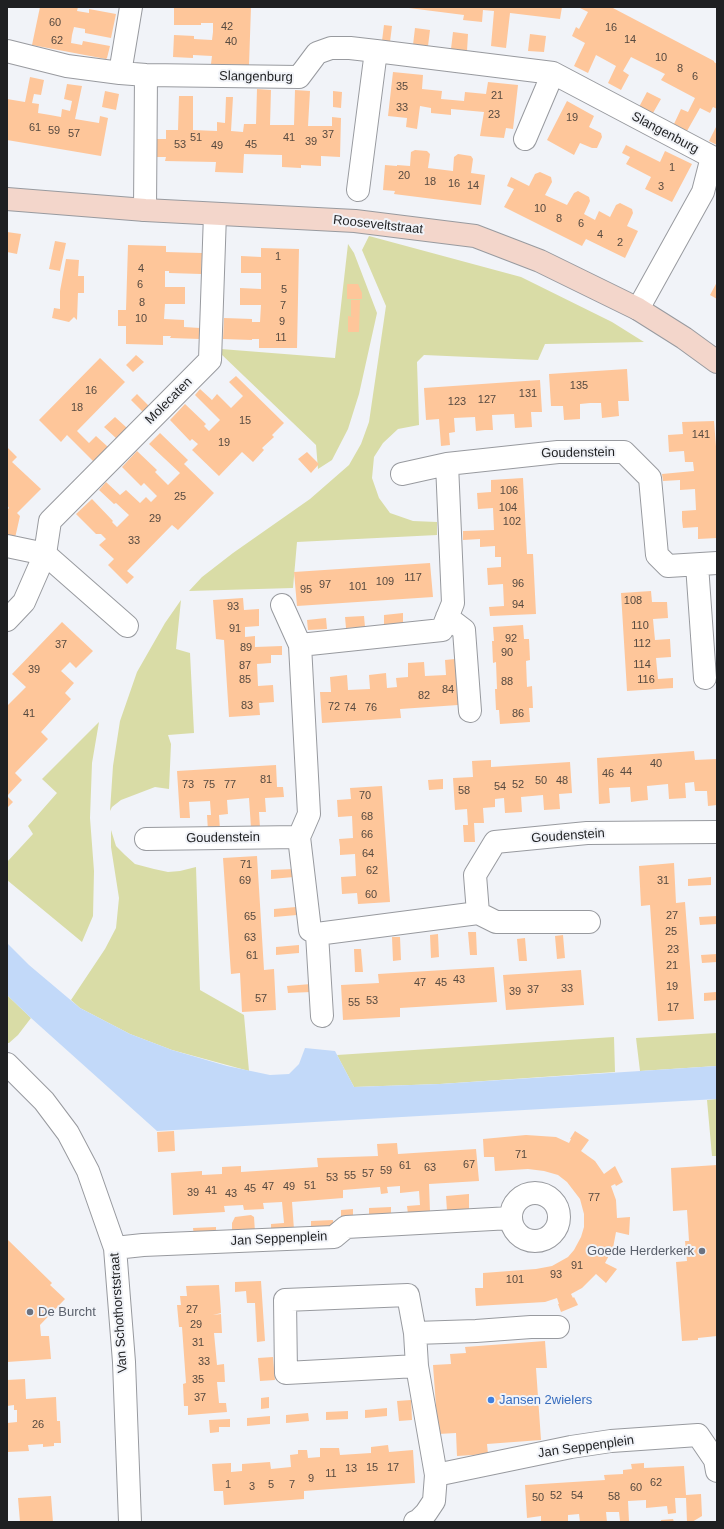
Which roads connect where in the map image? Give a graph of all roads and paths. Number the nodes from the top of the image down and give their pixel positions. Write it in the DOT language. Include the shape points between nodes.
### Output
graph roads {
  1 [pos="131,7"];
  2 [pos="7,51"];
  3 [pos="376,51"];
  4 [pos="120,73"];
  5 [pos="553,73"];
  6 [pos="146,75"];
  7 [pos="525,139"];
  8 [pos="358,190"];
  9 [pos="7,199"];
  10 [pos="145,210"];
  11 [pos="215,214"];
  12 [pos="638,309"];
  13 [pos="717,362"];
  14 [pos="447,464"];
  15 [pos="402,474"];
  16 [pos="7,546"];
  17 [pos="45,554"];
  18 [pos="707,564"];
  19 [pos="282,606"];
  20 [pos="447,618"];
  21 [pos="7,620"];
  22 [pos="127,626"];
  23 [pos="300,645"];
  24 [pos="706,678"];
  25 [pos="470,711"];
  26 [pos="717,832"];
  27 [pos="299,837"];
  28 [pos="146,839"];
  29 [pos="478,913"];
  30 [pos="589,922"];
  31 [pos="317,934"];
  32 [pos="322,1016"];
  33 [pos="7,1064"];
  34 [pos="511,1218"];
  35 [pos="115,1248"];
  36 [pos="558,1327"];
  37 [pos="415,1333"];
  38 [pos="417,1366"];
  39 [pos="717,1471"];
  40 [pos="436,1475"];
  41 [pos="130,1522"];
  42 [pos="415,1522"];
  1 -- 4 [label="street"];
  2 -- 4 [label="street, Slangenburg" via="67,66"];
  3 -- 5 [label="street, Slangenburg"];
  3 -- 6 [label="street, Slangenburg" via="331,48 317,53 299,77"];
  3 -- 8 [label="street"];
  4 -- 6 [label="street, Slangenburg"];
  5 -- 7 [label="street"];
  5 -- 12 [label="street, Slangenburg" via="712,157 703,192"];
  6 -- 10 [label="street"];
  9 -- 10 [label="street, Rooseveltstraat"];
  10 -- 11 [label="street, Rooseveltstraat"];
  11 -- 12 [label="street, Rooseveltstraat" via="355,221 475,236 540,261"];
  11 -- 17 [label="street, Molecaten" via="210,360 50,521"];
  12 -- 13 [label="street, Rooseveltstraat"];
  14 -- 15 [label="street, Goudenstein"];
  14 -- 18 [label="street, Goudenstein" via="558,452 624,452 650,478 657,555 668,566"];
  14 -- 20 [label="street" via="454,603"];
  16 -- 17 [label="street"];
  17 -- 21 [label="street, Molecaten" via="24,602"];
  17 -- 22 [label="street"];
  18 -- 24 [label="street, Goudenstein"];
  19 -- 23 [label="street"];
  20 -- 23 [label="street" via="442,630"];
  20 -- 25 [label="street" via="464,630"];
  23 -- 27 [label="street" via="308,814"];
  26 -- 29 [label="street, Goudenstein" via="587,833 495,842 475,875"];
  27 -- 28 [label="street, Goudenstein"];
  27 -- 31 [label="street" via="310,930"];
  29 -- 30 [label="street" via="496,922"];
  29 -- 31 [label="street"];
  31 -- 32 [label="street"];
  33 -- 35 [label="street, Van Schothorststraat" via="44,1102 68,1133 88,1171"];
  34 -- 35 [label="street, Jan Seppenplein" via="346,1227 334,1237"];
  35 -- 41 [label="street, Van Schothorststraat" via="124,1362"];
  36 -- 37 [label="street"];
  37 -- 38 [label="street"];
  37 -- 38 [label="street" via="408,1295 284,1300 286,1373"];
  38 -- 40 [label="street"];
  39 -- 40 [label="street, Jan Seppenplein" via="715,1460 698,1435 611,1441 571,1447"];
  40 -- 42 [label="street" via="434,1501 426,1513"];
}
